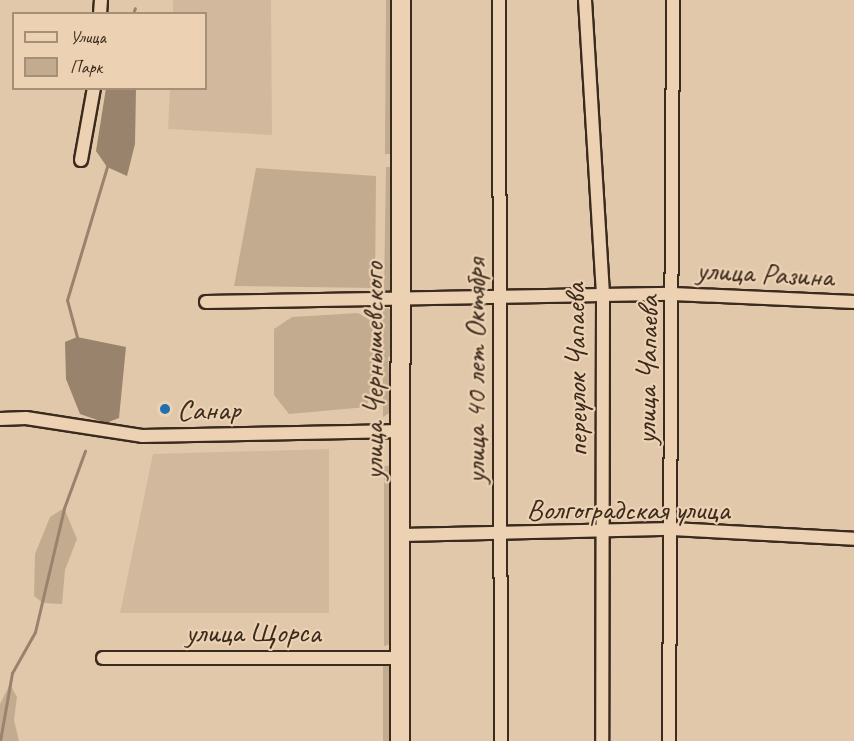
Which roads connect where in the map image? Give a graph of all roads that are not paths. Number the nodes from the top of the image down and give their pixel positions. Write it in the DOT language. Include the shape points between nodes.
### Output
graph roads {
  1 [pos="401,0"];
  2 [pos="499,0"];
  3 [pos="585,0"];
  4 [pos="674,0"];
  5 [pos="94,90"];
  6 [pos="81,160"];
  7 [pos="673,294"];
  8 [pos="603,297"];
  9 [pos="402,298"];
  10 [pos="501,298"];
  11 [pos="206,302"];
  12 [pos="854,302"];
  13 [pos="0,419"];
  14 [pos="402,431"];
  15 [pos="672,529"];
  16 [pos="603,531"];
  17 [pos="402,535"];
  18 [pos="501,535"];
  19 [pos="854,538"];
  20 [pos="103,658"];
  21 [pos="402,658"];
  22 [pos="400,741"];
  23 [pos="501,741"];
  24 [pos="602,741"];
  25 [pos="669,741"];
  1 -- 9 [label="street, улица Чернышевского"];
  2 -- 10 [label="street, улица 40 лет Октября"];
  3 -- 8 [label="street, переулок Чапаева"];
  4 -- 7 [label="street, улица Чапаева"];
  5 -- 6 [label="street"];
  7 -- 8 [label="street, улица Разина"];
  7 -- 12 [label="street, улица Разина"];
  7 -- 15 [label="street, улица Чапаева"];
  8 -- 10 [label="street, улица Разина"];
  8 -- 16 [label="street, переулок Чапаева"];
  9 -- 10 [label="street, улица Разина"];
  9 -- 11 [label="street, улица Разина"];
  9 -- 14 [label="street, улица Чернышевского"];
  10 -- 18 [label="street, улица 40 лет Октября"];
  13 -- 14 [label="street" via="26,418 142,436"];
  14 -- 17 [label="street, улица Чернышевского"];
  15 -- 16 [label="street, Волгоградская улица"];
  15 -- 19 [label="street, Волгоградская улица"];
  15 -- 25 [label="street, улица Чапаева"];
  16 -- 18 [label="street, Волгоградская улица"];
  16 -- 24 [label="street, переулок Чапаева"];
  17 -- 18 [label="street, Волгоградская улица"];
  17 -- 21 [label="street, улица Чернышевского"];
  18 -- 23 [label="street, улица 40 лет Октября"];
  20 -- 21 [label="street, улица Щорса"];
  21 -- 22 [label="street, улица Чернышевского"];
}
